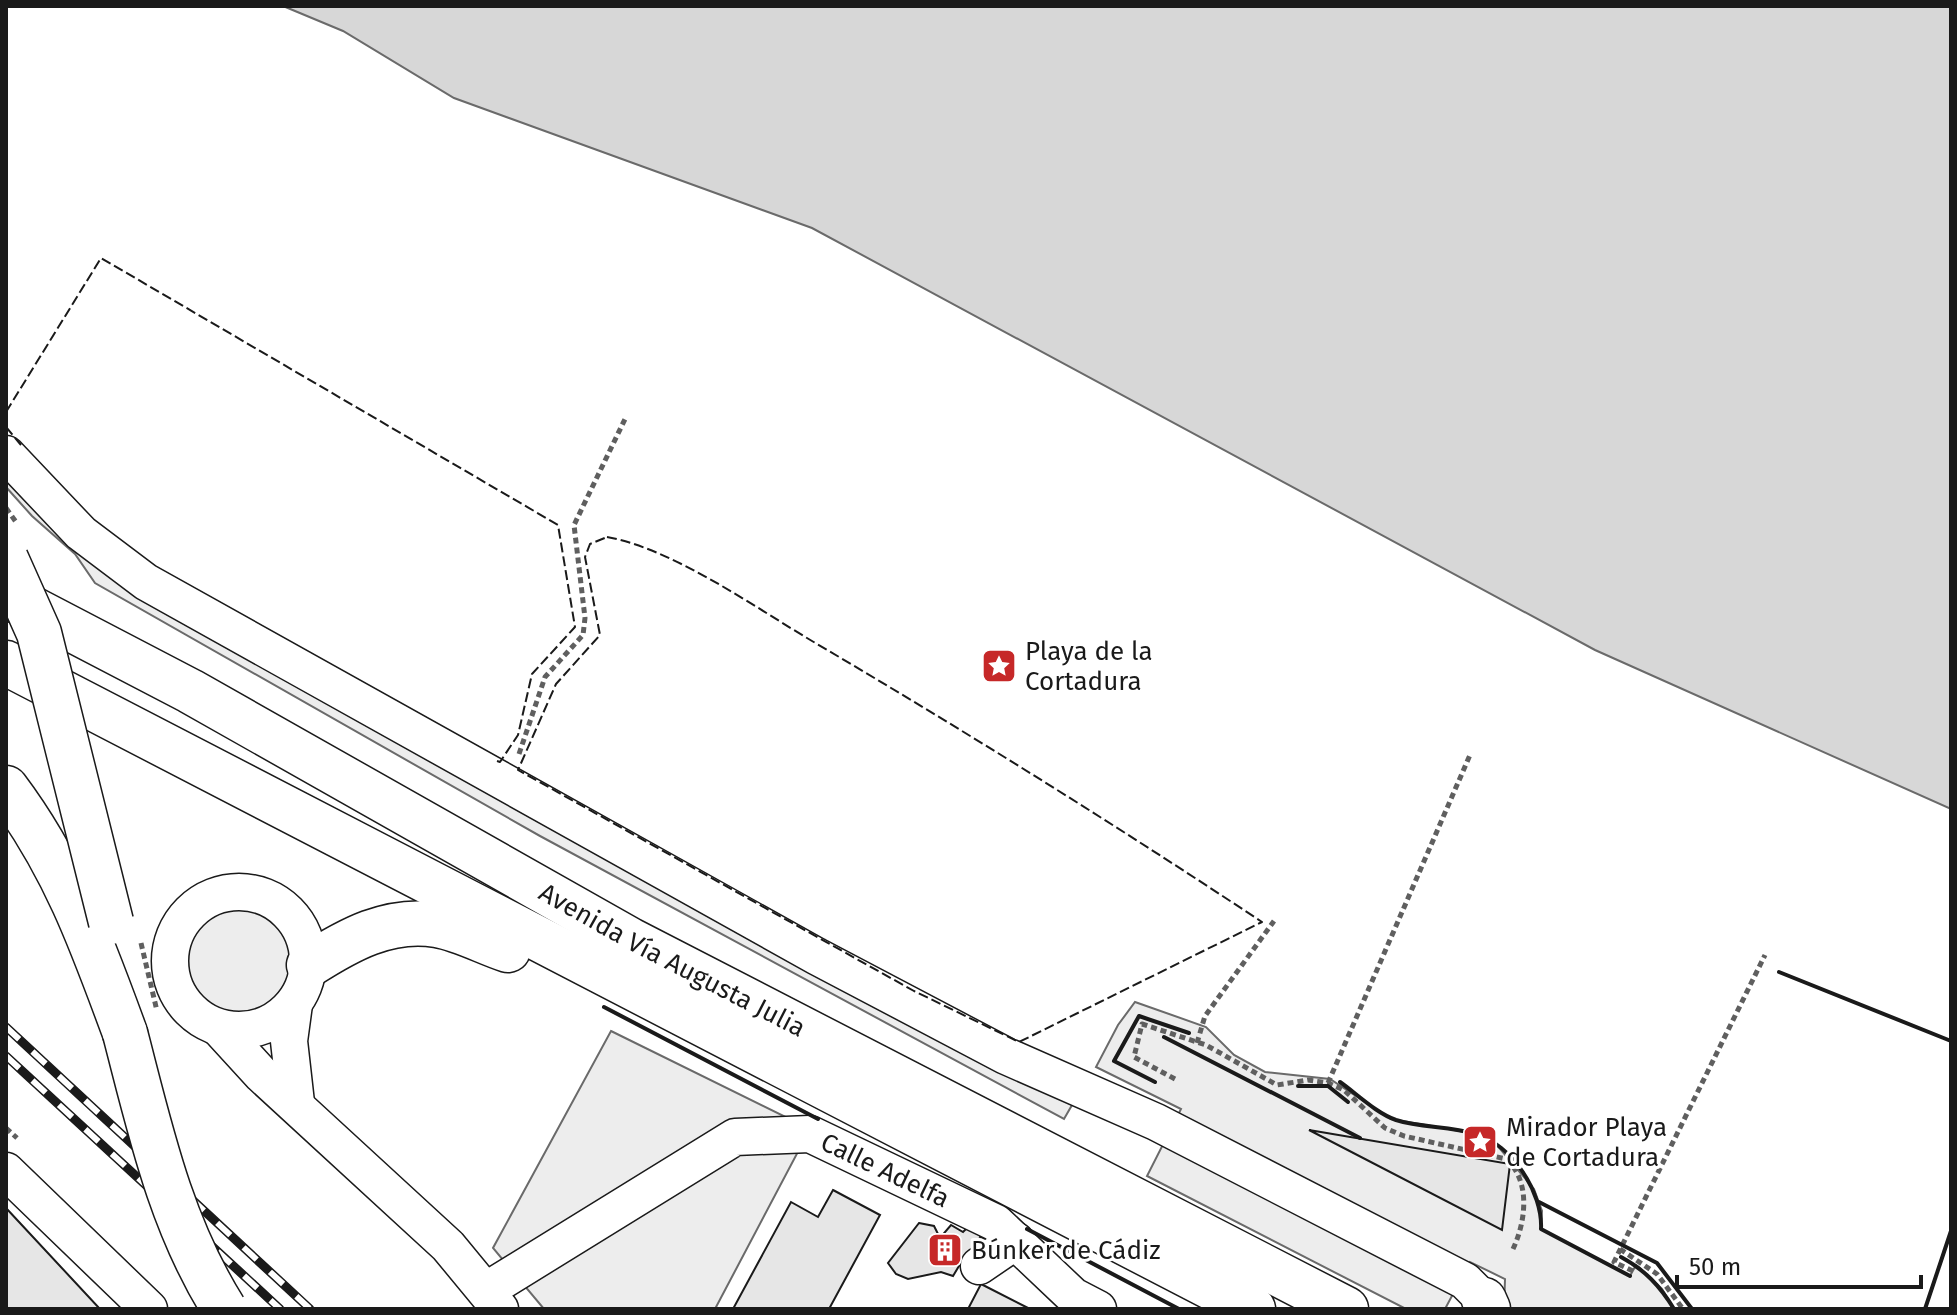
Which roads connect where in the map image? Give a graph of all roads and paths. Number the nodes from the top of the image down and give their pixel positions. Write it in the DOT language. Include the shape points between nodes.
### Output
graph roads {
  1 [pos="626,417"];
  2 [pos="6,454"];
  3 [pos="6,559"];
  4 [pos="6,595"];
  5 [pos="6,663"];
  6 [pos="1470,755"];
  7 [pos="501,781"];
  8 [pos="6,788"];
  9 [pos="1274,921"];
  10 [pos="139,933"];
  11 [pos="1765,955"];
  12 [pos="585,966"];
  13 [pos="301,985"];
  14 [pos="219,1028"];
  15 [pos="143,1029"];
  16 [pos="1197,1043"];
  17 [pos="1175,1079"];
  18 [pos="1328,1083"];
  19 [pos="296,1103"];
  20 [pos="6,1171"];
  21 [pos="1016,1241"];
  22 [pos="1513,1249"];
  23 [pos="1620,1249"];
  24 [pos="979,1266"];
  25 [pos="1633,1271"];
  26 [pos="493,1300"];
  27 [pos="1486,1305"];
  28 [pos="149,1309"];
  29 [pos="224,1309"];
  30 [pos="1098,1309"];
  31 [pos="1253,1309"];
  32 [pos="1346,1309"];
  33 [pos="1683,1309"];
  1 -- 7 [label="path" via="574,525 583,635 545,677 515,763"];
  2 -- 7 [label="street" via="58,512 113,560"];
  3 -- 15 [label="highway, bridge" via="39,633"];
  4 -- 32 [label="highway, Avenida Vía Augusta Julia" via="190,691 630,940"];
  5 -- 12 [label="highway, Avenida Vía Augusta Julia"];
  6 -- 18 [label="path"];
  7 -- 27 [label="street" via="1006,1056 1156,1122 1465,1281"];
  8 -- 15 [label="highway" via="44,841"];
  9 -- 16 [label="path" via="1205,1016"];
  10 -- 15 [label="path, bridge"];
  11 -- 23 [label="path"];
  12 -- 13 [label="highway" via="537,959 440,926 408,923 359,937"];
  12 -- 31 [label="highway, Avenida Vía Augusta Julia"];
  13 -- 14 [label="street" via="278,1018 239,1031"];
  13 -- 14 [label="street" via="301,931 279,903 233,892 210,898 190,911 173,942 172,978 181,999"];
  13 -- 19 [label="street" via="289,1041"];
  14 -- 19 [label="street"];
  15 -- 29 [label="highway, bridge" via="163,1180 185,1238"];
  16 -- 17 [label="path" via="1142,1024 1134,1057"];
  16 -- 18 [label="path" via="1277,1085"];
  18 -- 22 [label="path" via="1344,1090 1385,1128 1511,1164 1524,1201 1523,1229"];
  19 -- 26 [label="street" via="448,1246"];
  20 -- 28 [label="street"];
  21 -- 24 [label="street"];
  21 -- 26 [label="street, Calle Adelfa" via="996,1223 810,1134 735,1137"];
  21 -- 30 [label="street, Calle Adelfa" via="1073,1296"];
  23 -- 25 [label="path" via="1614,1262"];
  23 -- 33 [label="path" via="1657,1274"];
}
